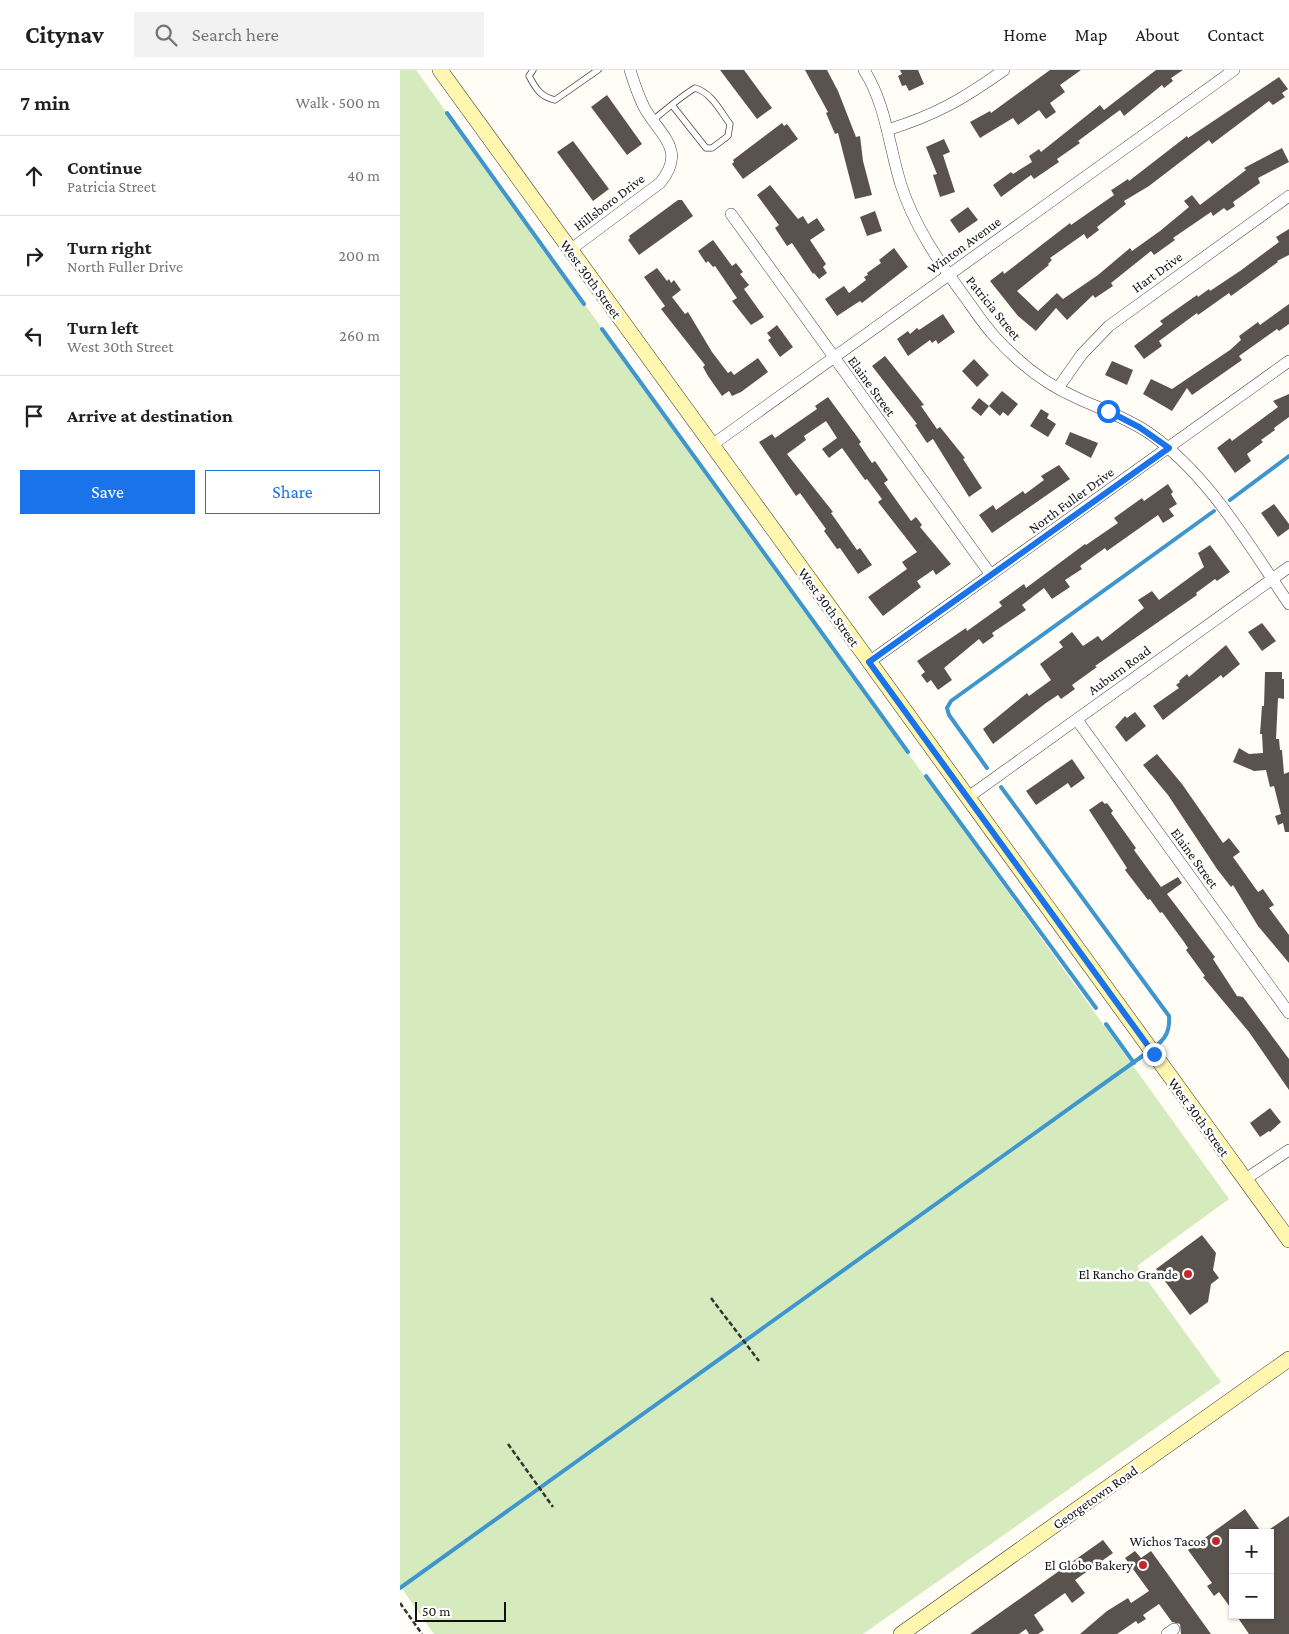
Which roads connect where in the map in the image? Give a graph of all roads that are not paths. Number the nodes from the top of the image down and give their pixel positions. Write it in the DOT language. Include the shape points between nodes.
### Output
graph roads {
  1 [pos="440,70"];
  2 [pos="533,70"];
  3 [pos="598,70"];
  4 [pos="630,70"];
  5 [pos="864,70"];
  6 [pos="1004,70"];
  7 [pos="1234,70"];
  8 [pos="672,105"];
  9 [pos="653,120"];
  10 [pos="887,130"];
  11 [pos="1289,196"];
  12 [pos="731,214"];
  13 [pos="570,250"];
  14 [pos="949,275"];
  15 [pos="834,358"];
  16 [pos="1289,361"];
  17 [pos="1058,388"];
  18 [pos="712,445"];
  19 [pos="1169,448"];
  20 [pos="1289,568"];
  21 [pos="991,575"];
  22 [pos="1272,579"];
  23 [pos="1289,604"];
  24 [pos="869,662"];
  25 [pos="1076,720"];
  26 [pos="968,798"];
  27 [pos="1289,1013"];
  28 [pos="1289,1150"];
  29 [pos="1244,1180"];
  30 [pos="1289,1240"];
  31 [pos="1289,1359"];
  32 [pos="900,1634"];
  1 -- 13 [label="street, West 30th Street"];
  2 -- 3 [label="lane" via="529,76 534,85 544,98 555,100"];
  4 -- 9 [label="street, Hillsboro Drive"];
  5 -- 10 [label="street, Patricia Street"];
  6 -- 10 [label="street" via="944,110"];
  7 -- 14 [label="street, Winton Avenue"];
  8 -- 8 [label="lane" via="695,88 703,90 730,124 728,136 712,148 706,148"];
  8 -- 9 [label="lane"];
  9 -- 13 [label="street, Hillsboro Drive" via="665,134 671,151 664,179"];
  10 -- 14 [label="street, Patricia Street" via="909,207"];
  11 -- 17 [label="street, Hart Drive" via="1109,326 1082,354"];
  12 -- 15 [label="street, Elaine Street"];
  13 -- 18 [label="street, West 30th Street"];
  14 -- 15 [label="street, Winton Avenue"];
  14 -- 17 [label="street, Patricia Street" via="996,338 1030,369"];
  15 -- 18 [label="street, Winton Avenue"];
  15 -- 21 [label="street, Elaine Street"];
  16 -- 19 [label="street, North Fuller Drive"];
  17 -- 19 [label="street, Patricia Street" via="1139,427"];
  18 -- 24 [label="street, West 30th Street"];
  19 -- 21 [label="street, North Fuller Drive"];
  19 -- 22 [label="street, Patricia Street" via="1211,492"];
  20 -- 22 [label="street, Auburn Road"];
  21 -- 24 [label="street, North Fuller Drive"];
  22 -- 23 [label="street, Patricia Street"];
  22 -- 25 [label="street, Auburn Road"];
  24 -- 26 [label="street, West 30th Street"];
  25 -- 26 [label="street, Auburn Road"];
  25 -- 27 [label="street, Elaine Street"];
  26 -- 29 [label="street, West 30th Street"];
  28 -- 29 [label="street"];
  29 -- 30 [label="street, West 30th Street"];
  31 -- 32 [label="street, Georgetown Road"];
}
